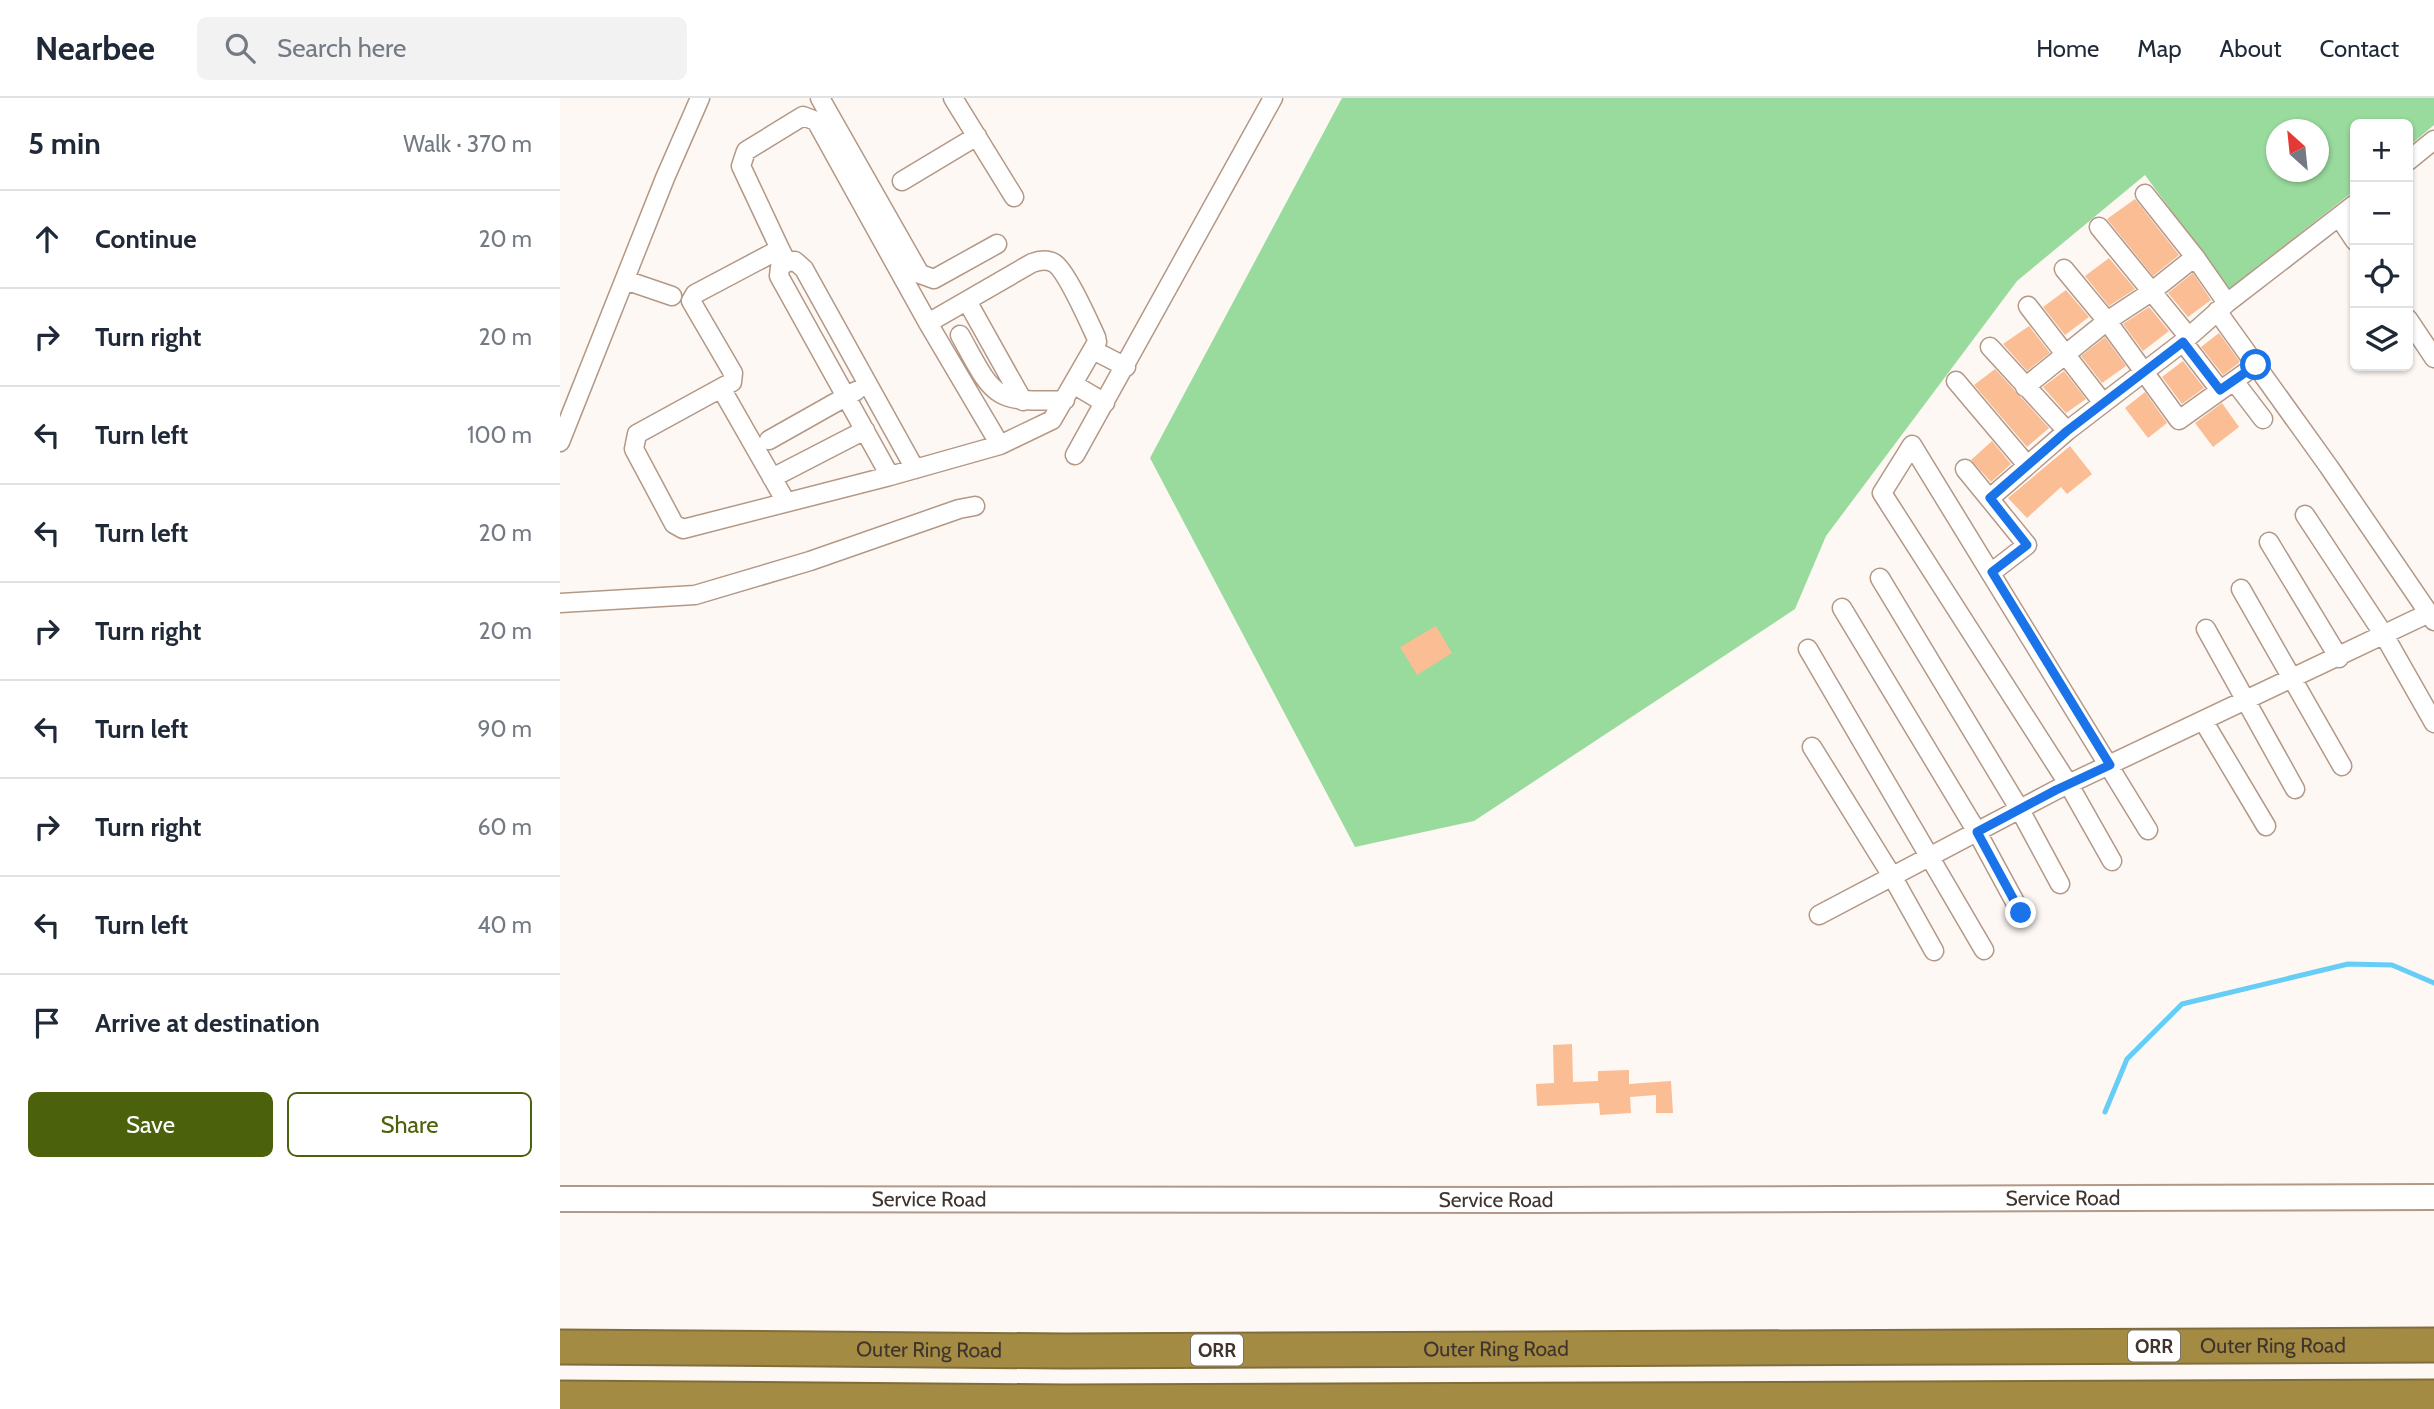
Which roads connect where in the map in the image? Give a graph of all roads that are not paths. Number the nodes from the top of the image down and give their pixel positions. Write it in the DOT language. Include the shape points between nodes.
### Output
graph roads {
  1 [pos="700,98"];
  2 [pos="820,98"];
  3 [pos="953,98"];
  4 [pos="1273,98"];
  5 [pos="977,136"];
  6 [pos="2434,140"];
  7 [pos="2413,157"];
  8 [pos="902,181"];
  9 [pos="2145,194"];
  10 [pos="1014,197"];
  11 [pos="2350,208"];
  12 [pos="2339,217"];
  13 [pos="2099,228"];
  14 [pos="2350,234"];
  15 [pos="997,244"];
  16 [pos="783,256"];
  17 [pos="2196,257"];
  18 [pos="2064,269"];
  19 [pos="625,280"];
  20 [pos="2151,292"];
  21 [pos="672,296"];
  22 [pos="967,301"];
  23 [pos="2028,306"];
  24 [pos="2222,307"];
  25 [pos="2107,321"];
  26 [pos="928,323"];
  27 [pos="2413,326"];
  28 [pos="960,335"];
  29 [pos="2185,339"];
  30 [pos="1990,347"];
  31 [pos="1093,350"];
  32 [pos="2066,354"];
  33 [pos="2434,358"];
  34 [pos="2256,365"];
  35 [pos="1126,367"];
  36 [pos="2143,371"];
  37 [pos="1956,382"];
  38 [pos="868,384"];
  39 [pos="2227,386"];
  40 [pos="2025,387"];
  41 [pos="721,388"];
  42 [pos="1069,392"];
  43 [pos="846,397"];
  44 [pos="1023,401"];
  45 [pos="2103,402"];
  46 [pos="1105,403"];
  47 [pos="2263,419"];
  48 [pos="864,430"];
  49 [pos="2067,431"];
  50 [pos="769,440"];
  51 [pos="560,442"];
  52 [pos="1000,445"];
  53 [pos="1075,455"];
  54 [pos="2027,465"];
  55 [pos="915,469"];
  56 [pos="1965,469"];
  57 [pos="890,476"];
  58 [pos="772,478"];
  59 [pos="1990,498"];
  60 [pos="786,502"];
  61 [pos="975,506"];
  62 [pos="2305,515"];
  63 [pos="2269,541"];
  64 [pos="1992,572"];
  65 [pos="1880,578"];
  66 [pos="2241,589"];
  67 [pos="560,603"];
  68 [pos="1842,608"];
  69 [pos="2432,617"];
  70 [pos="2206,629"];
  71 [pos="2384,635"];
  72 [pos="1808,649"];
  73 [pos="2339,658"];
  74 [pos="2292,678"];
  75 [pos="2246,701"];
  76 [pos="2204,722"];
  77 [pos="2434,723"];
  78 [pos="1812,747"];
  79 [pos="2110,765"];
  80 [pos="2342,766"];
  81 [pos="2068,785"];
  82 [pos="2295,789"];
  83 [pos="2020,810"];
  84 [pos="2266,826"];
  85 [pos="2148,830"];
  86 [pos="1977,832"];
  87 [pos="1929,857"];
  88 [pos="2112,861"];
  89 [pos="1892,876"];
  90 [pos="2060,884"];
  91 [pos="2021,913"];
  92 [pos="1819,915"];
  93 [pos="1984,950"];
  94 [pos="1934,951"];
  95 [pos="2434,1197"];
  96 [pos="560,1199"];
  97 [pos="2434,1345"];
  98 [pos="560,1347"];
  99 [pos="2434,1397"];
  100 [pos="560,1398"];
  1 -- 19 [label="street"];
  2 -- 15 [label="street" via="920,274 934,278"];
  3 -- 5 [label="street"];
  4 -- 35 [label="street"];
  5 -- 8 [label="street"];
  5 -- 10 [label="street"];
  6 -- 7 [label="street"];
  9 -- 17 [label="street"];
  11 -- 12 [label="street"];
  12 -- 14 [label="street"];
  12 -- 24 [label="street"];
  13 -- 20 [label="street"];
  16 -- 26 [label="street" via="741,166 746,151 803,116 816,121"];
  16 -- 38 [label="street" via="804,269"];
  16 -- 41 [label="street" via="695,294 691,301 733,373 732,382"];
  16 -- 43 [label="street" via="779,276"];
  17 -- 20 [label="street"];
  17 -- 24 [label="street"];
  18 -- 25 [label="street"];
  19 -- 21 [label="street"];
  19 -- 51 [label="street"];
  20 -- 25 [label="street"];
  20 -- 29 [label="street"];
  22 -- 26 [label="street"];
  22 -- 31 [label="street" via="1032,262 1052,262 1062,271 1096,337"];
  22 -- 44 [label="street"];
  23 -- 32 [label="street"];
  24 -- 29 [label="street"];
  24 -- 34 [label="street"];
  25 -- 32 [label="street"];
  25 -- 36 [label="street"];
  26 -- 52 [label="street"];
  27 -- 33 [label="street"];
  28 -- 44 [label="street" via="988,386"];
  29 -- 36 [label="street"];
  29 -- 39 [label="street"];
  30 -- 40 [label="street"];
  31 -- 35 [label="street"];
  31 -- 42 [label="street"];
  32 -- 40 [label="street"];
  32 -- 45 [label="street"];
  34 -- 39 [label="street"];
  34 -- 69 [label="street"];
  35 -- 46 [label="street"];
  36 -- 39 [label="street" via="2179,421"];
  36 -- 45 [label="street"];
  37 -- 54 [label="street"];
  38 -- 43 [label="street"];
  38 -- 55 [label="street"];
  39 -- 47 [label="street"];
  40 -- 49 [label="street"];
  41 -- 58 [label="street"];
  41 -- 60 [label="street" via="636,434 634,449 674,524 683,529"];
  42 -- 44 [label="street"];
  42 -- 46 [label="street"];
  42 -- 52 [label="street" via="1048,422"];
  43 -- 48 [label="street"];
  43 -- 50 [label="street"];
  45 -- 49 [label="street"];
  46 -- 53 [label="street"];
  48 -- 57 [label="street"];
  48 -- 58 [label="street"];
  49 -- 54 [label="street"];
  52 -- 55 [label="street"];
  54 -- 59 [label="street"];
  55 -- 57 [label="street"];
  56 -- 59 [label="street"];
  57 -- 60 [label="street"];
  58 -- 60 [label="street"];
  59 -- 64 [label="street" via="2027,545"];
  61 -- 67 [label="street" via="695,594"];
  62 -- 71 [label="street"];
  63 -- 73 [label="street"];
  64 -- 79 [label="street"];
  64 -- 81 [label="street" via="1912,445 1882,493"];
  65 -- 83 [label="street"];
  66 -- 74 [label="street"];
  68 -- 86 [label="street"];
  69 -- 71 [label="street"];
  70 -- 75 [label="street"];
  71 -- 73 [label="street"];
  71 -- 77 [label="street"];
  72 -- 87 [label="street"];
  73 -- 74 [label="street"];
  74 -- 75 [label="street"];
  74 -- 80 [label="street"];
  75 -- 76 [label="street"];
  75 -- 82 [label="street"];
  76 -- 79 [label="street"];
  76 -- 84 [label="street"];
  78 -- 89 [label="street"];
  79 -- 81 [label="street"];
  79 -- 85 [label="street"];
  81 -- 83 [label="street"];
  81 -- 88 [label="street"];
  83 -- 86 [label="street"];
  83 -- 90 [label="street"];
  86 -- 87 [label="street"];
  86 -- 91 [label="street"];
  87 -- 89 [label="street"];
  87 -- 93 [label="street"];
  89 -- 92 [label="street"];
  89 -- 94 [label="street"];
  95 -- 96 [label="main road, Service Road"];
  97 -- 98 [label="highway, Outer Ring Road / ORR" via="1093,1351"];
  99 -- 100 [label="highway" via="1038,1402"];
}
